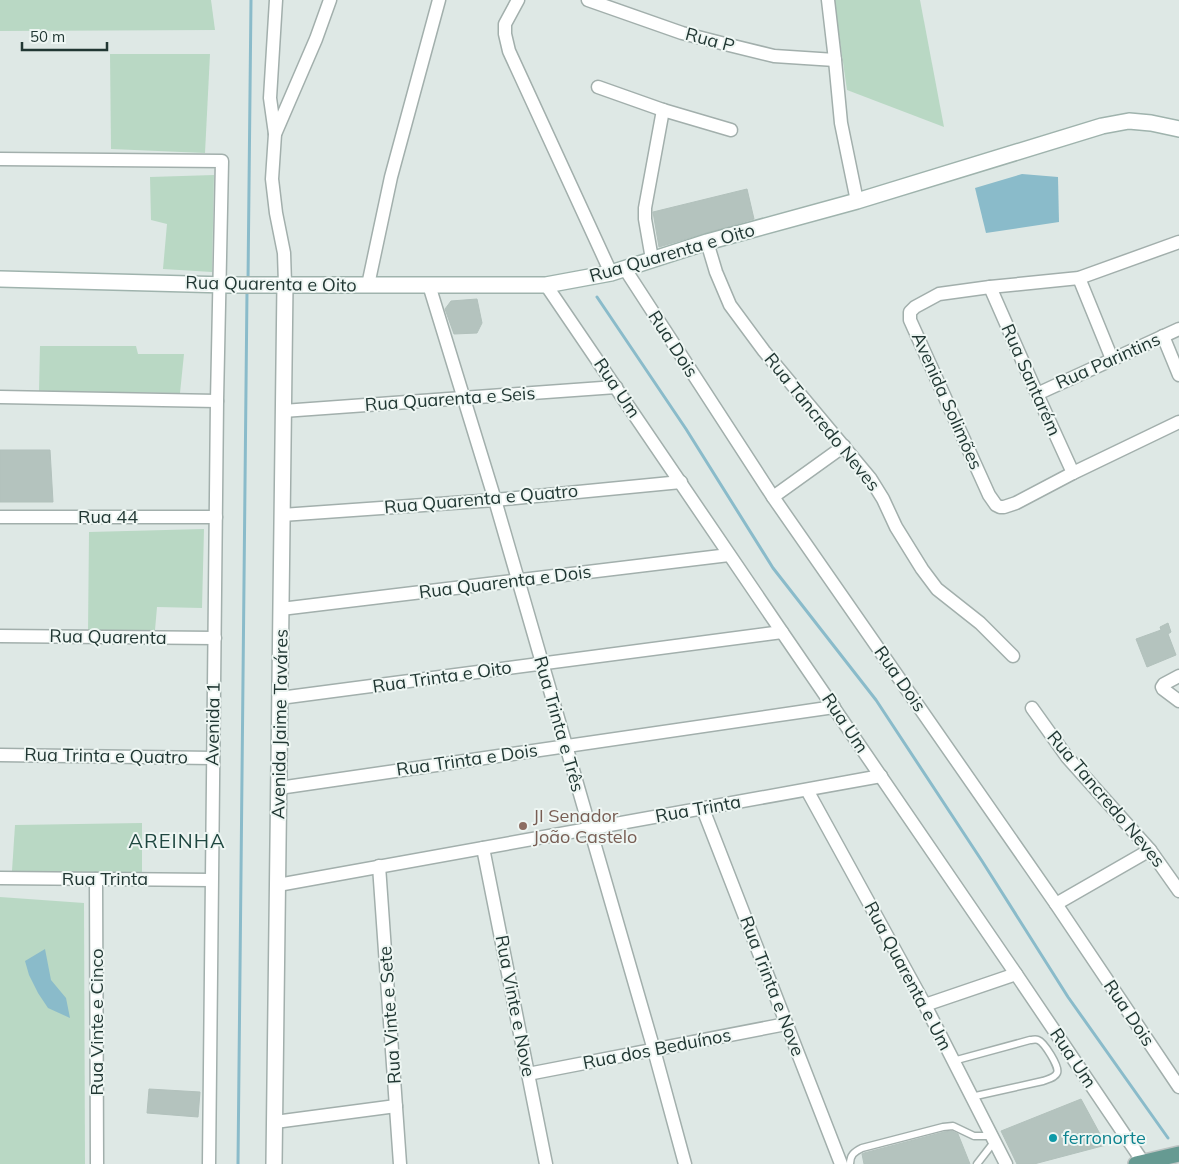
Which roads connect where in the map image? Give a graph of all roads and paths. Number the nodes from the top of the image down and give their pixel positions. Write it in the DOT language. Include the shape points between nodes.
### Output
graph roads {
  1 [pos="276,0"];
  2 [pos="330,0"];
  3 [pos="438,0"];
  4 [pos="518,0"];
  5 [pos="588,0"];
  6 [pos="828,0"];
  7 [pos="835,60"];
  8 [pos="598,87"];
  9 [pos="663,110"];
  10 [pos="1179,128"];
  11 [pos="731,130"];
  12 [pos="275,134"];
  13 [pos="0,159"];
  14 [pos="856,201"];
  15 [pos="707,242"];
  16 [pos="1179,242"];
  17 [pos="652,259"];
  18 [pos="618,271"];
  19 [pos="1079,278"];
  20 [pos="0,279"];
  21 [pos="223,284"];
  22 [pos="285,284"];
  23 [pos="546,284"];
  24 [pos="368,285"];
  25 [pos="429,285"];
  26 [pos="990,286"];
  27 [pos="1179,329"];
  28 [pos="1163,336"];
  29 [pos="1112,359"];
  30 [pos="1179,375"];
  31 [pos="616,387"];
  32 [pos="1037,394"];
  33 [pos="0,397"];
  34 [pos="464,398"];
  35 [pos="217,401"];
  36 [pos="284,411"];
  37 [pos="1179,422"];
  38 [pos="844,446"];
  39 [pos="1073,473"];
  40 [pos="680,482"];
  41 [pos="773,497"];
  42 [pos="495,500"];
  43 [pos="282,515"];
  44 [pos="0,517"];
  45 [pos="216,517"];
  46 [pos="729,555"];
  47 [pos="518,580"];
  48 [pos="281,609"];
  49 [pos="782,632"];
  50 [pos="0,636"];
  51 [pos="215,638"];
  52 [pos="1013,656"];
  53 [pos="542,664"];
  54 [pos="1179,676"];
  55 [pos="280,698"];
  56 [pos="1179,701"];
  57 [pos="834,707"];
  58 [pos="1032,708"];
  59 [pos="566,746"];
  60 [pos="0,755"];
  61 [pos="212,758"];
  62 [pos="881,776"];
  63 [pos="279,788"];
  64 [pos="807,790"];
  65 [pos="703,808"];
  66 [pos="590,829"];
  67 [pos="483,848"];
  68 [pos="1150,850"];
  69 [pos="379,866"];
  70 [pos="0,878"];
  71 [pos="96,879"];
  72 [pos="211,880"];
  73 [pos="278,885"];
  74 [pos="1179,891"];
  75 [pos="1056,904"];
  76 [pos="1016,974"];
  77 [pos="925,1005"];
  78 [pos="786,1024"];
  79 [pos="654,1050"];
  80 [pos="953,1061"];
  81 [pos="528,1074"];
  82 [pos="1179,1087"];
  83 [pos="971,1097"];
  84 [pos="396,1106"];
  85 [pos="275,1122"];
  86 [pos="993,1139"];
  87 [pos="1179,1154"];
  88 [pos="1139,1163"];
  89 [pos="97,1164"];
  90 [pos="209,1164"];
  91 [pos="274,1164"];
  92 [pos="400,1164"];
  93 [pos="546,1164"];
  94 [pos="685,1164"];
  95 [pos="840,1164"];
  96 [pos="850,1164"];
  97 [pos="977,1164"];
  98 [pos="1006,1164"];
  1 -- 12 [label="street" via="270,98"];
  2 -- 12 [label="street"];
  3 -- 24 [label="street" via="391,177"];
  4 -- 18 [label="street, Rua Dois" via="505,24 509,51"];
  5 -- 7 [label="street, Rua P" via="682,33 774,56"];
  6 -- 7 [label="street"];
  7 -- 14 [label="street" via="841,123"];
  8 -- 9 [label="street"];
  9 -- 11 [label="street"];
  9 -- 17 [label="street" via="645,208"];
  10 -- 14 [label="main road, Rua Quarenta e Oito" via="1129,121 1102,126"];
  12 -- 22 [label="street" via="272,179 284,253"];
  13 -- 21 [label="street, Avenida 1" via="222,161"];
  14 -- 15 [label="main road, Rua Quarenta e Oito"];
  15 -- 17 [label="main road, Rua Quarenta e Oito"];
  15 -- 38 [label="street, Rua Tancredo Neves" via="730,305"];
  16 -- 19 [label="street, Avenida Solimões"];
  17 -- 18 [label="main road, Rua Quarenta e Oito"];
  18 -- 23 [label="main road, Rua Quarenta e Oito"];
  18 -- 41 [label="street, Rua Dois"];
  19 -- 26 [label="street, Avenida Solimões"];
  19 -- 29 [label="street"];
  20 -- 21 [label="main road, Rua Quarenta e Oito"];
  21 -- 22 [label="main road, Rua Quarenta e Oito"];
  21 -- 35 [label="street, Avenida 1"];
  22 -- 24 [label="main road, Rua Quarenta e Oito"];
  22 -- 36 [label="main road, Avenida Jaime Taváres"];
  23 -- 25 [label="main road, Rua Quarenta e Oito"];
  23 -- 31 [label="street, Rua Um"];
  24 -- 25 [label="main road, Rua Quarenta e Oito"];
  25 -- 34 [label="street, Rua Trinta e Três"];
  26 -- 32 [label="street, Rua Santarém"];
  26 -- 39 [label="street, Avenida Solimões" via="939,294 915,307 910,312 910,320 996,505 1004,507 1016,503"];
  27 -- 28 [label="street, Rua Parintins"];
  28 -- 29 [label="street, Rua Parintins"];
  28 -- 30 [label="street"];
  29 -- 32 [label="street, Rua Parintins"];
  31 -- 34 [label="street, Rua Quarenta e Seis"];
  31 -- 40 [label="street, Rua Um"];
  32 -- 39 [label="street, Rua Santarém"];
  33 -- 35 [label="street"];
  34 -- 36 [label="street, Rua Quarenta e Seis"];
  34 -- 42 [label="street, Rua Trinta e Três"];
  35 -- 45 [label="street, Avenida 1"];
  36 -- 43 [label="main road, Avenida Jaime Taváres"];
  37 -- 39 [label="street, Avenida Solimões"];
  38 -- 41 [label="street"];
  38 -- 52 [label="street, Rua Tancredo Neves" via="870,478 922,569 937,589 980,623"];
  40 -- 42 [label="street, Rua Quarenta e Quatro"];
  40 -- 46 [label="street, Rua Um"];
  41 -- 75 [label="street, Rua Dois"];
  42 -- 43 [label="street, Rua Quarenta e Quatro"];
  42 -- 47 [label="street, Rua Trinta e Três"];
  43 -- 48 [label="main road, Avenida Jaime Taváres"];
  44 -- 45 [label="street, Rua 44"];
  45 -- 51 [label="street, Avenida 1"];
  46 -- 47 [label="street, Rua Quarenta e Dois"];
  46 -- 49 [label="street, Rua Um"];
  47 -- 48 [label="street, Rua Quarenta e Dois"];
  47 -- 53 [label="street, Rua Trinta e Três"];
  48 -- 55 [label="main road, Avenida Jaime Taváres"];
  49 -- 53 [label="street, Rua Trinta e Oito"];
  49 -- 57 [label="street, Rua Um"];
  50 -- 51 [label="street, Rua Quarenta"];
  51 -- 61 [label="street, Avenida 1"];
  53 -- 55 [label="street, Rua Trinta e Oito"];
  53 -- 59 [label="street, Rua Trinta e Três"];
  54 -- 56 [label="street" via="1162,687"];
  55 -- 63 [label="main road, Avenida Jaime Taváres"];
  57 -- 59 [label="street, Rua Trinta e Dois"];
  57 -- 62 [label="street, Rua Um"];
  58 -- 68 [label="street, Rua Tancredo Neves" via="1067,756"];
  59 -- 63 [label="street, Rua Trinta e Dois"];
  59 -- 66 [label="street, Rua Trinta e Três"];
  60 -- 61 [label="street, Rua Trinta e Quatro"];
  61 -- 72 [label="street, Avenida 1"];
  62 -- 64 [label="street, Rua Trinta"];
  62 -- 76 [label="street, Rua Um"];
  63 -- 73 [label="main road, Avenida Jaime Taváres"];
  64 -- 65 [label="street, Rua Trinta"];
  64 -- 77 [label="street, Rua Quarenta e Um"];
  65 -- 66 [label="street, Rua Trinta"];
  65 -- 78 [label="street, Rua Trinta e Nove"];
  66 -- 67 [label="street, Rua Trinta"];
  66 -- 79 [label="street, Rua Trinta e Três"];
  67 -- 69 [label="street, Rua Trinta"];
  67 -- 81 [label="street, Rua Vinte e Nove"];
  68 -- 74 [label="street, Rua Tancredo Neves"];
  68 -- 75 [label="street"];
  69 -- 73 [label="street, Rua Trinta"];
  69 -- 84 [label="street, Rua Vinte e Sete"];
  70 -- 71 [label="street, Rua Trinta"];
  71 -- 72 [label="street, Rua Trinta"];
  71 -- 89 [label="street, Rua Vinte e Cinco"];
  72 -- 90 [label="street, Avenida 1"];
  73 -- 85 [label="main road, Avenida Jaime Taváres"];
  75 -- 82 [label="street, Rua Dois"];
  76 -- 77 [label="street"];
  76 -- 88 [label="street, Rua Um"];
  77 -- 80 [label="street, Rua Quarenta e Um"];
  78 -- 79 [label="street, Rua dos Beduínos"];
  78 -- 95 [label="street, Rua Trinta e Nove"];
  79 -- 81 [label="street, Rua dos Beduínos"];
  79 -- 94 [label="street, Rua Trinta e Três"];
  80 -- 83 [label="street, Rua Quarenta e Um"];
  80 -- 83 [label="lane" via="1038,1040 1058,1069 1058,1073 1043,1081"];
  81 -- 93 [label="street, Rua Vinte e Nove"];
  83 -- 86 [label="street, Rua Quarenta e Um"];
  84 -- 85 [label="street"];
  84 -- 92 [label="street, Rua Vinte e Sete"];
  85 -- 91 [label="main road, Avenida Jaime Taváres"];
  86 -- 96 [label="lane" via="974,1136 953,1126 943,1126 862,1148 854,1152"];
  86 -- 97 [label="lane"];
  86 -- 98 [label="street, Rua Quarenta e Um"];
  87 -- 88 [label="main road"];
}
